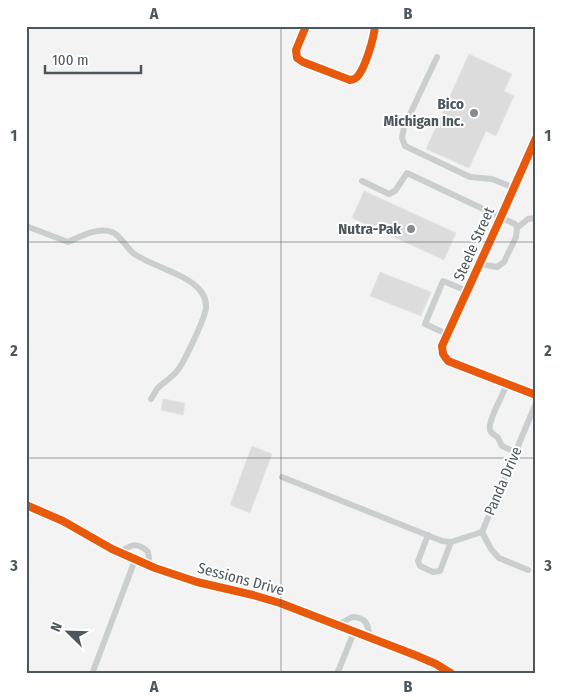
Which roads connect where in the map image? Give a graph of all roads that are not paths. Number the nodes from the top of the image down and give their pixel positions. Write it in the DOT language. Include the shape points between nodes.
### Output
graph roads {
  1 [pos="306,26"];
  2 [pos="375,26"];
  3 [pos="437,57"];
  4 [pos="536,138"];
  5 [pos="362,181"];
  6 [pos="514,188"];
  7 [pos="501,218"];
  8 [pos="536,218"];
  9 [pos="26,226"];
  10 [pos="517,228"];
  11 [pos="480,264"];
  12 [pos="468,290"];
  13 [pos="447,334"];
  14 [pos="507,384"];
  15 [pos="536,395"];
  16 [pos="151,399"];
  17 [pos="536,403"];
  18 [pos="515,452"];
  19 [pos="282,477"];
  20 [pos="26,504"];
  21 [pos="482,532"];
  22 [pos="428,535"];
  23 [pos="450,542"];
  24 [pos="120,552"];
  25 [pos="135,560"];
  26 [pos="150,566"];
  27 [pos="528,570"];
  28 [pos="338,626"];
  29 [pos="354,632"];
  30 [pos="369,637"];
  31 [pos="92,674"];
  32 [pos="338,674"];
  33 [pos="452,674"];
  1 -- 2 [label="street" via="296,50 300,61 353,79 359,74 369,52"];
  3 -- 6 [label="street" via="404,127 402,138 405,146 470,176 492,179"];
  4 -- 6 [label="street, Steele Street"];
  5 -- 7 [label="street" via="389,194 395,191 407,173"];
  6 -- 7 [label="street, Steele Street"];
  7 -- 10 [label="street"];
  7 -- 11 [label="street, Steele Street"];
  8 -- 10 [label="street" via="528,218"];
  9 -- 16 [label="street" via="68,242 102,230 114,232 134,254 198,287 205,299 203,320 178,371"];
  10 -- 11 [label="street" via="504,262 496,267"];
  11 -- 12 [label="street, Steele Street"];
  12 -- 13 [label="street, Steele Street"];
  12 -- 13 [label="street" via="443,281 425,324"];
  13 -- 14 [label="street, Steele Street" via="442,346 448,361"];
  14 -- 15 [label="street"];
  14 -- 18 [label="street" via="489,426 502,446"];
  17 -- 18 [label="street, Panda Drive"];
  18 -- 21 [label="street, Panda Drive"];
  19 -- 22 [label="street"];
  20 -- 24 [label="street, Sessions Drive"];
  21 -- 23 [label="street"];
  21 -- 27 [label="street" via="499,558"];
  22 -- 23 [label="street"];
  22 -- 23 [label="street" via="418,561 420,566 434,572 440,571"];
  24 -- 25 [label="street, Sessions Drive"];
  24 -- 26 [label="street" via="140,546 148,552"];
  25 -- 26 [label="street, Sessions Drive"];
  25 -- 31 [label="street"];
  26 -- 28 [label="street, Sessions Drive" via="197,582 275,601"];
  28 -- 29 [label="street, Sessions Drive"];
  28 -- 30 [label="street" via="351,617 361,618 368,626"];
  29 -- 30 [label="street, Sessions Drive"];
  29 -- 32 [label="street"];
  30 -- 33 [label="street, Sessions Drive"];
}
